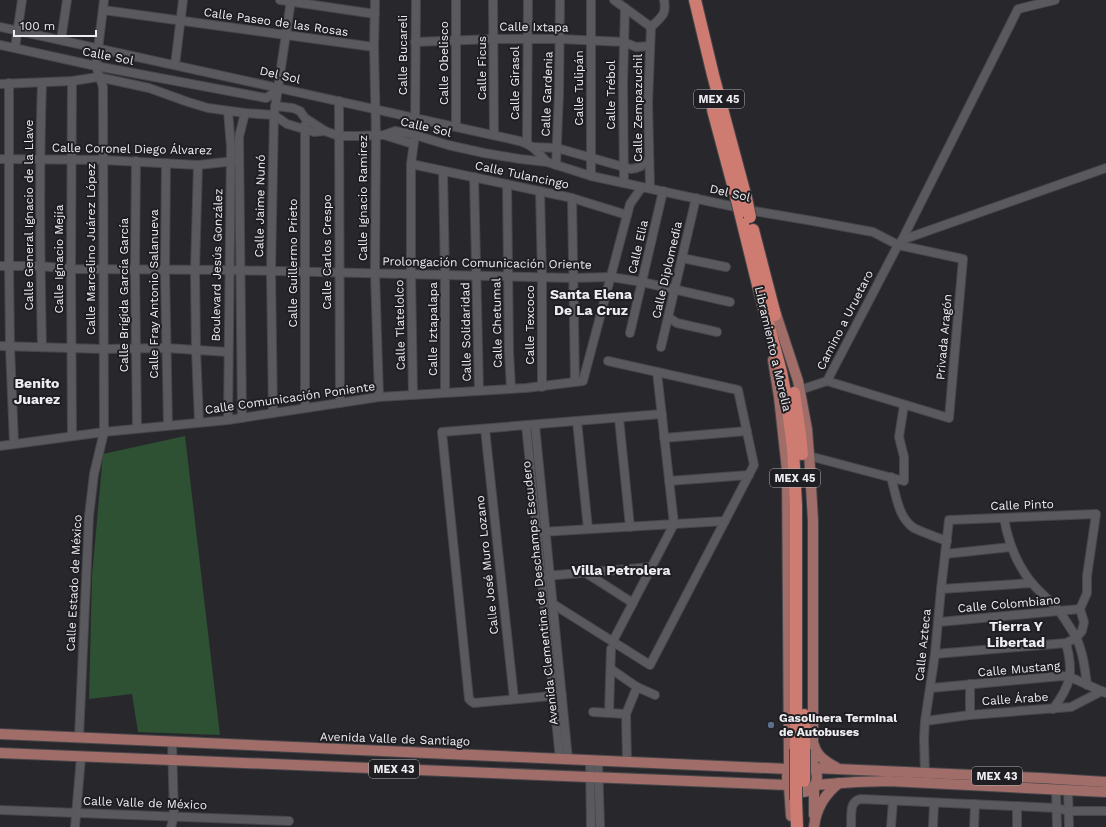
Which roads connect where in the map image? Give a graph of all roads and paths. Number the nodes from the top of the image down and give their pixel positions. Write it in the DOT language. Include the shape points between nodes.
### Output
graph roads {
  1 [pos="22,0"];
  2 [pos="67,0"];
  3 [pos="104,0"];
  4 [pos="183,0"];
  5 [pos="280,0"];
  6 [pos="375,0"];
  7 [pos="416,0"];
  8 [pos="456,0"];
  9 [pos="493,0"];
  10 [pos="528,0"];
  11 [pos="560,0"];
  12 [pos="591,0"];
  13 [pos="614,0"];
  14 [pos="664,0"];
  15 [pos="687,0"];
  16 [pos="695,0"];
  17 [pos="1055,0"];
  18 [pos="291,1"];
  19 [pos="625,8"];
  20 [pos="103,10"];
  21 [pos="375,14"];
  22 [pos="181,21"];
  23 [pos="0,26"];
  24 [pos="651,27"];
  25 [pos="18,30"];
  26 [pos="286,36"];
  27 [pos="527,38"];
  28 [pos="494,39"];
  29 [pos="560,39"];
  30 [pos="61,40"];
  31 [pos="456,40"];
  32 [pos="591,40"];
  33 [pos="415,42"];
  34 [pos="624,42"];
  35 [pos="0,45"];
  36 [pos="650,46"];
  37 [pos="15,48"];
  38 [pos="98,48"];
  39 [pos="374,48"];
  40 [pos="175,65"];
  41 [pos="96,66"];
  42 [pos="98,77"];
  43 [pos="72,81"];
  44 [pos="9,83"];
  45 [pos="42,83"];
  46 [pos="0,84"];
  47 [pos="278,87"];
  48 [pos="339,101"];
  49 [pos="375,109"];
  50 [pos="274,110"];
  51 [pos="228,111"];
  52 [pos="245,114"];
  53 [pos="305,118"];
  54 [pos="415,120"];
  55 [pos="456,126"];
  56 [pos="305,129"];
  57 [pos="395,131"];
  58 [pos="325,132"];
  59 [pos="380,135"];
  60 [pos="415,135"];
  61 [pos="494,135"];
  62 [pos="339,136"];
  63 [pos="240,138"];
  64 [pos="413,144"];
  65 [pos="530,145"];
  66 [pos="231,147"];
  67 [pos="557,148"];
  68 [pos="591,157"];
  69 [pos="0,159"];
  70 [pos="9,159"];
  71 [pos="40,159"];
  72 [pos="71,159"];
  73 [pos="649,159"];
  74 [pos="103,160"];
  75 [pos="240,160"];
  76 [pos="136,161"];
  77 [pos="230,161"];
  78 [pos="547,162"];
  79 [pos="166,163"];
  80 [pos="411,164"];
  81 [pos="198,165"];
  82 [pos="556,165"];
  83 [pos="624,167"];
  84 [pos="1106,168"];
  85 [pos="443,170"];
  86 [pos="591,176"];
  87 [pos="474,177"];
  88 [pos="624,183"];
  89 [pos="507,184"];
  90 [pos="642,187"];
  91 [pos="650,188"];
  92 [pos="540,191"];
  93 [pos="663,191"];
  94 [pos="741,197"];
  95 [pos="572,198"];
  96 [pos="696,198"];
  97 [pos="745,215"];
  98 [pos="627,216"];
  99 [pos="900,242"];
  100 [pos="682,258"];
  101 [pos="963,259"];
  102 [pos="9,265"];
  103 [pos="0,266"];
  104 [pos="40,266"];
  105 [pos="726,267"];
  106 [pos="71,269"];
  107 [pos="103,269"];
  108 [pos="135,269"];
  109 [pos="165,270"];
  110 [pos="195,270"];
  111 [pos="229,270"];
  112 [pos="241,270"];
  113 [pos="271,271"];
  114 [pos="305,272"];
  115 [pos="340,272"];
  116 [pos="375,273"];
  117 [pos="411,274"];
  118 [pos="445,275"];
  119 [pos="476,276"];
  120 [pos="508,276"];
  121 [pos="542,277"];
  122 [pos="611,277"];
  123 [pos="573,278"];
  124 [pos="642,282"];
  125 [pos="675,289"];
  126 [pos="730,302"];
  127 [pos="772,302"];
  128 [pos="668,317"];
  129 [pos="717,332"];
  130 [pos="630,333"];
  131 [pos="0,346"];
  132 [pos="10,346"];
  133 [pos="42,347"];
  134 [pos="661,347"];
  135 [pos="71,348"];
  136 [pos="135,348"];
  137 [pos="166,348"];
  138 [pos="103,349"];
  139 [pos="196,349"];
  140 [pos="228,352"];
  141 [pos="608,360"];
  142 [pos="657,372"];
  143 [pos="575,382"];
  144 [pos="827,382"];
  145 [pos="542,386"];
  146 [pos="511,389"];
  147 [pos="479,390"];
  148 [pos="800,390"];
  149 [pos="445,392"];
  150 [pos="413,395"];
  151 [pos="379,397"];
  152 [pos="340,403"];
  153 [pos="904,405"];
  154 [pos="305,408"];
  155 [pos="273,413"];
  156 [pos="662,414"];
  157 [pos="242,418"];
  158 [pos="619,418"];
  159 [pos="228,420"];
  160 [pos="577,421"];
  161 [pos="199,422"];
  162 [pos="168,425"];
  163 [pos="526,425"];
  164 [pos="535,425"];
  165 [pos="137,428"];
  166 [pos="485,429"];
  167 [pos="747,431"];
  168 [pos="104,432"];
  169 [pos="72,436"];
  170 [pos="664,438"];
  171 [pos="14,444"];
  172 [pos="0,446"];
  173 [pos="809,456"];
  174 [pos="749,475"];
  175 [pos="891,477"];
  176 [pos="669,481"];
  177 [pos="1004,518"];
  178 [pos="949,520"];
  179 [pos="726,521"];
  180 [pos="674,524"];
  181 [pos="630,527"];
  182 [pos="588,530"];
  183 [pos="542,532"];
  184 [pos="946,541"];
  185 [pos="1011,547"];
  186 [pos="945,554"];
  187 [pos="652,566"];
  188 [pos="586,573"];
  189 [pos="546,576"];
  190 [pos="1032,583"];
  191 [pos="941,589"];
  192 [pos="633,602"];
  193 [pos="553,604"];
  194 [pos="1080,610"];
  195 [pos="1059,611"];
  196 [pos="570,615"];
  197 [pos="939,622"];
  198 [pos="556,630"];
  199 [pos="1076,638"];
  200 [pos="1066,643"];
  201 [pos="612,645"];
  202 [pos="935,654"];
  203 [pos="611,669"];
  204 [pos="1070,677"];
  205 [pos="970,684"];
  206 [pos="1087,685"];
  207 [pos="637,686"];
  208 [pos="931,688"];
  209 [pos="1104,692"];
  210 [pos="558,695"];
  211 [pos="655,695"];
  212 [pos="514,700"];
  213 [pos="1053,709"];
  214 [pos="593,712"];
  215 [pos="609,713"];
  216 [pos="626,714"];
  217 [pos="970,715"];
  218 [pos="925,721"];
  219 [pos="0,734"];
  220 [pos="79,737"];
  221 [pos="172,742"];
  222 [pos="801,747"];
  223 [pos="0,753"];
  224 [pos="80,756"];
  225 [pos="564,759"];
  226 [pos="172,760"];
  227 [pos="594,760"];
  228 [pos="627,762"];
  229 [pos="762,767"];
  230 [pos="814,767"];
  231 [pos="789,768"];
  232 [pos="838,769"];
  233 [pos="924,773"];
  234 [pos="594,777"];
  235 [pos="1041,778"];
  236 [pos="1106,782"];
  237 [pos="761,783"];
  238 [pos="839,783"];
  239 [pos="789,785"];
  240 [pos="814,786"];
  241 [pos="1056,790"];
  242 [pos="1068,790"];
  243 [pos="1106,792"];
  244 [pos="892,801"];
  245 [pos="797,802"];
  246 [pos="934,803"];
  247 [pos="976,804"];
  248 [pos="1017,806"];
  249 [pos="1057,808"];
  250 [pos="0,810"];
  251 [pos="1068,811"];
  252 [pos="1106,811"];
  253 [pos="76,813"];
  254 [pos="174,816"];
  255 [pos="289,821"];
  256 [pos="277,824"];
  257 [pos="75,827"];
  258 [pos="171,827"];
  259 [pos="591,827"];
  260 [pos="600,827"];
  261 [pos="791,827"];
  262 [pos="797,827"];
  263 [pos="805,827"];
  264 [pos="814,827"];
  265 [pos="851,827"];
  266 [pos="891,827"];
  267 [pos="933,827"];
  268 [pos="974,827"];
  269 [pos="1017,827"];
  270 [pos="1057,827"];
  271 [pos="1068,827"];
  1 -- 25 [label="street"];
  2 -- 30 [label="street"];
  3 -- 20 [label="street, Calle Marcelino Juárez López"];
  4 -- 22 [label="street"];
  5 -- 18 [label="street"];
  6 -- 21 [label="street, Calle Ignacio Ramírez"];
  7 -- 33 [label="street, Calle Bucareli"];
  8 -- 31 [label="street, Calle Obelisco"];
  9 -- 28 [label="street, Calle Ficus"];
  10 -- 27 [label="street, Calle Girasol"];
  11 -- 29 [label="street, Calle Gardenia"];
  12 -- 32 [label="street, Calle Tulipán"];
  13 -- 19 [label="street"];
  14 -- 24 [label="street" via="664,13"];
  15 -- 94 [label="highway, Libramiento a Morelia / MEX 45" via="706,80"];
  16 -- 94 [label="highway, Libramiento a Morelia / MEX 45"];
  17 -- 99 [label="street, Camino a Uruetaro" via="1018,9"];
  18 -- 21 [label="street"];
  18 -- 26 [label="street, Calle Jaime Nunó"];
  19 -- 24 [label="street"];
  19 -- 34 [label="street, Calle Trébol"];
  20 -- 22 [label="street, Calle Paseo de las Rosas"];
  20 -- 38 [label="street, Calle Marcelino Juárez López"];
  21 -- 39 [label="street, Calle Ignacio Ramírez"];
  22 -- 26 [label="street, Calle Paseo de las Rosas"];
  22 -- 40 [label="street"];
  23 -- 25 [label="street, Del Sol"];
  24 -- 36 [label="street, Calle Zempazuchil"];
  25 -- 30 [label="street, Del Sol"];
  25 -- 37 [label="street"];
  26 -- 39 [label="street, Calle Paseo de las Rosas"];
  26 -- 47 [label="street, Calle Jaime Nunó"];
  27 -- 28 [label="street, Calle Ixtapa"];
  27 -- 29 [label="street, Calle Ixtapa"];
  27 -- 65 [label="street, Calle Girasol"];
  28 -- 31 [label="street, Calle Ixtapa"];
  28 -- 61 [label="street, Calle Ficus"];
  29 -- 32 [label="street, Calle Ixtapa"];
  29 -- 67 [label="street, Calle Gardenia"];
  30 -- 38 [label="street, Del Sol"];
  31 -- 33 [label="street, Calle Ixtapa"];
  31 -- 55 [label="street, Calle Obelisco"];
  32 -- 34 [label="street, Calle Ixtapa"];
  32 -- 68 [label="street, Calle Tulipán"];
  33 -- 54 [label="street, Calle Bucareli"];
  34 -- 36 [label="street, Calle Ixtapa" via="636,47"];
  34 -- 83 [label="street, Calle Trébol"];
  35 -- 37 [label="street, Calle Sol"];
  36 -- 73 [label="street, Calle Zempazuchil"];
  37 -- 41 [label="street, Calle Sol"];
  38 -- 40 [label="street, Del Sol"];
  38 -- 41 [label="street, Calle Marcelino Juárez López"];
  39 -- 49 [label="street, Calle Ignacio Ramírez"];
  40 -- 47 [label="street, Del Sol"];
  41 -- 42 [label="street, Calle Marcelino Juárez López"];
  41 -- 47 [label="street, Calle Sol" via="266,98"];
  42 -- 43 [label="street"];
  42 -- 51 [label="street, Calle Sol" via="149,88 188,102"];
  42 -- 74 [label="street, Calle Marcelino Juárez López" via="103,87"];
  43 -- 45 [label="street"];
  43 -- 72 [label="street, Calle Ignacio Mejía"];
  44 -- 45 [label="street"];
  44 -- 46 [label="street"];
  44 -- 70 [label="street"];
  45 -- 71 [label="street, Calle General Ignacio de la Llave"];
  47 -- 48 [label="street, Del Sol"];
  47 -- 50 [label="street, Calle Jaime Nunó"];
  48 -- 49 [label="street, Del Sol"];
  48 -- 62 [label="street, Calle Carlos Crespo"];
  49 -- 54 [label="street, Del Sol"];
  49 -- 59 [label="street, Calle Ignacio Ramírez"];
  50 -- 52 [label="street, Calle Sol"];
  50 -- 53 [label="street, Calle Sol" via="293,108 300,111"];
  50 -- 56 [label="street" via="287,124"];
  50 -- 113 [label="street, Calle Jaime Nunó"];
  51 -- 52 [label="street, Calle Sol"];
  51 -- 66 [label="street, Boulevard Jesús González"];
  52 -- 63 [label="street, Boulevard Jesús González"];
  53 -- 56 [label="street, Calle Guillermo Prieto"];
  53 -- 58 [label="street, Calle Sol"];
  54 -- 55 [label="street, Del Sol"];
  54 -- 57 [label="street"];
  54 -- 60 [label="street, Calle Bucareli"];
  55 -- 61 [label="street, Del Sol"];
  56 -- 58 [label="street"];
  56 -- 114 [label="street, Calle Guillermo Prieto"];
  57 -- 59 [label="street, Calle Sol"];
  57 -- 60 [label="street, Calle Sol"];
  58 -- 62 [label="street, Calle Sol"];
  59 -- 62 [label="street, Calle Sol"];
  59 -- 64 [label="street"];
  59 -- 116 [label="street, Calle Ignacio Ramírez"];
  60 -- 64 [label="street, Calle Tlatelolco"];
  60 -- 78 [label="street, Calle Sol" via="484,153"];
  61 -- 65 [label="street, Del Sol"];
  62 -- 115 [label="street, Calle Carlos Crespo"];
  63 -- 66 [label="street"];
  63 -- 75 [label="street, Boulevard Jesús González"];
  64 -- 80 [label="street, Calle Tlatelolco"];
  65 -- 67 [label="street, Del Sol"];
  65 -- 78 [label="street"];
  66 -- 77 [label="street, Boulevard Jesús González"];
  67 -- 68 [label="street, Del Sol"];
  67 -- 82 [label="street, Calle Gardenia"];
  68 -- 83 [label="street, Del Sol"];
  68 -- 86 [label="street, Calle Tulipán"];
  69 -- 70 [label="street, Calle Coronel Diego Álvarez"];
  70 -- 71 [label="street, Calle Coronel Diego Álvarez"];
  70 -- 102 [label="street"];
  71 -- 72 [label="street, Calle Coronel Diego Álvarez"];
  71 -- 104 [label="street, Calle General Ignacio de la Llave"];
  72 -- 74 [label="street, Calle Coronel Diego Álvarez"];
  72 -- 106 [label="street, Calle Ignacio Mejía"];
  73 -- 83 [label="street" via="638,168"];
  73 -- 91 [label="street, Calle Zempazuchil"];
  74 -- 76 [label="street, Calle Coronel Diego Álvarez"];
  74 -- 107 [label="street, Calle Marcelino Juárez López"];
  75 -- 77 [label="street, Calle Coronel Diego Álvarez"];
  75 -- 112 [label="street, Boulevard Jesús González"];
  76 -- 79 [label="street, Calle Coronel Diego Álvarez"];
  76 -- 108 [label="street, Calle Brígida García García"];
  77 -- 81 [label="street, Calle Coronel Diego Álvarez"];
  77 -- 111 [label="street, Boulevard Jesús González"];
  78 -- 82 [label="street, Calle Sol"];
  79 -- 81 [label="street, Calle Coronel Diego Álvarez"];
  79 -- 109 [label="street, Calle Fray Antonio Salanueva"];
  80 -- 85 [label="street, Calle Tulancingo"];
  80 -- 117 [label="street, Calle Tlatelolco"];
  81 -- 110 [label="street"];
  82 -- 86 [label="street, Del Sol"];
  83 -- 88 [label="street, Calle Trébol"];
  84 -- 99 [label="street"];
  85 -- 87 [label="street, Calle Tulancingo"];
  85 -- 118 [label="street, Calle Iztapalapa"];
  86 -- 88 [label="street, Del Sol"];
  87 -- 89 [label="street, Calle Tulancingo"];
  87 -- 119 [label="street, Calle Solidaridad"];
  88 -- 90 [label="street, Del Sol"];
  89 -- 92 [label="street, Calle Tulancingo"];
  89 -- 120 [label="street, Calle Chetumal"];
  90 -- 91 [label="street, Del Sol"];
  90 -- 98 [label="street" via="630,204"];
  91 -- 93 [label="street, Del Sol"];
  92 -- 95 [label="street, Calle Tulancingo"];
  92 -- 121 [label="street, Calle Texcoco"];
  93 -- 96 [label="street, Del Sol"];
  93 -- 124 [label="street, Calle Elia"];
  94 -- 97 [label="highway, Libramiento a Morelia / MEX 45, bridge"];
  95 -- 98 [label="street, Calle Tulancingo"];
  95 -- 123 [label="street"];
  96 -- 99 [label="street, Del Sol" via="873,232"];
  96 -- 100 [label="street, Calle Diplomedia"];
  97 -- 127 [label="highway, Libramiento a Morelia / MEX 45"];
  97 -- 222 [label="highway, Libramiento a Morelia / MEX 45" via="758,285 781,372 794,448"];
  98 -- 122 [label="street"];
  99 -- 101 [label="street, Del Sol"];
  99 -- 144 [label="street, Camino a Uruetaro"];
  100 -- 105 [label="street"];
  100 -- 125 [label="street, Calle Diplomedia"];
  101 -- 153 [label="street, Privada Aragón" via="949,418"];
  102 -- 103 [label="street, Prolongación Comunicación Oriente"];
  102 -- 104 [label="street, Prolongación Comunicación Oriente"];
  102 -- 132 [label="street"];
  104 -- 106 [label="street, Prolongación Comunicación Oriente"];
  104 -- 133 [label="street, Calle General Ignacio de la Llave"];
  106 -- 107 [label="street, Prolongación Comunicación Oriente"];
  106 -- 135 [label="street, Calle Ignacio Mejía"];
  107 -- 108 [label="street, Prolongación Comunicación Oriente"];
  107 -- 138 [label="street, Calle Marcelino Juárez López"];
  108 -- 109 [label="street, Prolongación Comunicación Oriente"];
  108 -- 136 [label="street, Calle Brígida García García"];
  109 -- 110 [label="street, Prolongación Comunicación Oriente"];
  109 -- 137 [label="street, Calle Fray Antonio Salanueva"];
  110 -- 111 [label="street, Prolongación Comunicación Oriente"];
  110 -- 139 [label="street"];
  111 -- 112 [label="street, Prolongación Comunicación Oriente"];
  111 -- 140 [label="street, Boulevard Jesús González"];
  112 -- 113 [label="street, Prolongación Comunicación Oriente"];
  112 -- 157 [label="street, Boulevard Jesús González"];
  113 -- 114 [label="street, Prolongación Comunicación Oriente"];
  113 -- 155 [label="street, Calle Jaime Nunó"];
  114 -- 115 [label="street, Prolongación Comunicación Oriente"];
  114 -- 154 [label="street, Calle Guillermo Prieto"];
  115 -- 116 [label="street, Prolongación Comunicación Oriente"];
  115 -- 152 [label="street, Calle Carlos Crespo"];
  116 -- 117 [label="street, Prolongación Comunicación Oriente"];
  116 -- 151 [label="street, Calle Ignacio Ramírez"];
  117 -- 118 [label="street, Prolongación Comunicación Oriente"];
  117 -- 150 [label="street, Calle Tlatelolco"];
  118 -- 119 [label="street, Prolongación Comunicación Oriente"];
  118 -- 149 [label="street, Calle Iztapalapa"];
  119 -- 120 [label="street, Prolongación Comunicación Oriente"];
  119 -- 147 [label="street, Calle Solidaridad"];
  120 -- 121 [label="street, Prolongación Comunicación Oriente"];
  120 -- 146 [label="street, Calle Chetumal"];
  121 -- 123 [label="street, Prolongación Comunicación Oriente"];
  121 -- 145 [label="street, Calle Texcoco"];
  122 -- 123 [label="street, Prolongación Comunicación Oriente"];
  122 -- 124 [label="street, Prolongación Comunicación Oriente"];
  122 -- 143 [label="street, Calle Comunicación Poniente" via="583,381"];
  123 -- 143 [label="street"];
  124 -- 125 [label="street, Prolongación Comunicación Oriente"];
  124 -- 130 [label="street, Calle Elia"];
  125 -- 126 [label="street, Prolongación Comunicación Oriente"];
  125 -- 128 [label="street, Calle Diplomedia"];
  127 -- 148 [label="main road"];
  127 -- 222 [label="highway, Libramiento a Morelia / MEX 45" via="793,391 803,461"];
  128 -- 129 [label="street" via="677,323"];
  128 -- 134 [label="street, Calle Diplomedia"];
  131 -- 132 [label="street"];
  132 -- 133 [label="street"];
  132 -- 171 [label="street"];
  133 -- 135 [label="street"];
  135 -- 138 [label="street"];
  135 -- 169 [label="street, Calle Ignacio Mejía"];
  136 -- 137 [label="street"];
  136 -- 138 [label="street"];
  136 -- 165 [label="street, Calle Brígida García García"];
  137 -- 139 [label="street"];
  137 -- 162 [label="street, Calle Fray Antonio Salanueva"];
  138 -- 168 [label="street, Calle Marcelino Juárez López"];
  139 -- 140 [label="street"];
  139 -- 161 [label="street"];
  140 -- 159 [label="street, Boulevard Jesús González"];
  141 -- 142 [label="street"];
  142 -- 156 [label="street"];
  142 -- 167 [label="street" via="738,390"];
  143 -- 145 [label="street, Calle Comunicación Poniente"];
  144 -- 148 [label="street, Camino a Uruetaro"];
  144 -- 153 [label="street"];
  145 -- 146 [label="street, Calle Comunicación Poniente"];
  146 -- 147 [label="street, Calle Comunicación Poniente"];
  147 -- 149 [label="street, Calle Comunicación Poniente"];
  148 -- 173 [label="main road"];
  149 -- 150 [label="street, Calle Comunicación Poniente"];
  150 -- 151 [label="street, Calle Comunicación Poniente"];
  151 -- 152 [label="street, Calle Comunicación Poniente"];
  152 -- 154 [label="street, Calle Comunicación Poniente"];
  153 -- 175 [label="street" via="899,436 904,457 904,481"];
  154 -- 155 [label="street, Calle Comunicación Poniente"];
  155 -- 157 [label="street, Calle Comunicación Poniente"];
  156 -- 158 [label="street"];
  156 -- 170 [label="street"];
  157 -- 159 [label="street, Calle Comunicación Poniente"];
  158 -- 160 [label="street"];
  158 -- 181 [label="street"];
  159 -- 161 [label="street, Calle Comunicación Poniente"];
  160 -- 164 [label="street"];
  160 -- 182 [label="street"];
  161 -- 162 [label="street, Calle Comunicación Poniente"];
  162 -- 165 [label="street, Calle Comunicación Poniente"];
  163 -- 164 [label="street"];
  163 -- 166 [label="street"];
  163 -- 183 [label="street, Avenida Clementina de Deschamps Escudero"];
  164 -- 183 [label="street, Avenida Clementina de Deschamps Escudero"];
  165 -- 168 [label="street, Calle Comunicación Poniente"];
  166 -- 212 [label="street, Calle José Muro Lozano"];
  166 -- 212 [label="street" via="442,432 469,699 474,703"];
  167 -- 170 [label="street"];
  167 -- 174 [label="street" via="754,465"];
  168 -- 169 [label="street, Calle Comunicación Poniente"];
  168 -- 220 [label="street, Calle Estado de México" via="94,474 90,509"];
  169 -- 171 [label="street, Calle Comunicación Poniente"];
  170 -- 176 [label="street"];
  171 -- 172 [label="street, Calle Comunicación Poniente"];
  173 -- 175 [label="street"];
  173 -- 222 [label="main road" via="813,521"];
  174 -- 176 [label="street"];
  174 -- 179 [label="street"];
  175 -- 184 [label="street" via="906,521 914,528"];
  176 -- 180 [label="street"];
  177 -- 178 [label="street, Calle Pinto"];
  177 -- 185 [label="street"];
  177 -- 194 [label="street, Calle Pinto" via="1096,514 1087,593"];
  178 -- 184 [label="street, Calle Azteca"];
  179 -- 180 [label="street"];
  179 -- 201 [label="street" via="650,664"];
  180 -- 181 [label="street"];
  180 -- 187 [label="street"];
  181 -- 182 [label="street"];
  182 -- 183 [label="street"];
  183 -- 189 [label="street, Avenida Clementina de Deschamps Escudero"];
  184 -- 186 [label="street, Calle Azteca"];
  185 -- 186 [label="street"];
  185 -- 190 [label="street"];
  186 -- 191 [label="street, Calle Azteca"];
  187 -- 188 [label="street"];
  187 -- 192 [label="street"];
  188 -- 189 [label="street"];
  188 -- 192 [label="street"];
  189 -- 193 [label="street, Avenida Clementina de Deschamps Escudero"];
  189 -- 210 [label="street, Avenida Clementina de Deschamps Escudero"];
  190 -- 191 [label="street"];
  190 -- 195 [label="street"];
  191 -- 197 [label="street, Calle Azteca"];
  192 -- 201 [label="street"];
  193 -- 196 [label="street"];
  193 -- 198 [label="street, Avenida Clementina de Deschamps Escudero"];
  194 -- 195 [label="street, Calle Colombiano"];
  194 -- 199 [label="street" via="1084,622 1082,631"];
  195 -- 197 [label="street, Calle Colombiano"];
  195 -- 199 [label="street"];
  196 -- 198 [label="street" via="560,620"];
  196 -- 201 [label="street"];
  197 -- 202 [label="street, Calle Azteca"];
  198 -- 210 [label="street, Avenida Clementina de Deschamps Escudero"];
  199 -- 200 [label="street"];
  199 -- 206 [label="street" via="1084,661"];
  200 -- 202 [label="street"];
  200 -- 204 [label="street"];
  201 -- 203 [label="street"];
  202 -- 208 [label="street, Calle Azteca"];
  203 -- 207 [label="street"];
  203 -- 215 [label="street"];
  204 -- 205 [label="street, Calle Mustang"];
  204 -- 206 [label="street, Calle Mustang"];
  204 -- 213 [label="street" via="1064,694"];
  205 -- 208 [label="street, Calle Mustang"];
  205 -- 217 [label="street"];
  206 -- 209 [label="street, Calle Mustang"];
  207 -- 211 [label="street"];
  207 -- 216 [label="street"];
  208 -- 218 [label="street, Calle Azteca"];
  209 -- 213 [label="street, Calle Árabe" via="1071,708"];
  210 -- 212 [label="street"];
  210 -- 225 [label="street, Avenida Clementina de Deschamps Escudero"];
  213 -- 217 [label="street, Calle Árabe"];
  214 -- 215 [label="street"];
  215 -- 216 [label="street"];
  216 -- 228 [label="street"];
  217 -- 218 [label="street, Calle Árabe"];
  218 -- 233 [label="street, Calle Azteca"];
  219 -- 220 [label="main road, Avenida Valle de Santiago / MEX 43"];
  220 -- 221 [label="main road, Avenida Valle de Santiago / MEX 43"];
  221 -- 225 [label="main road, Avenida Valle de Santiago / MEX 43"];
  221 -- 226 [label="street"];
  222 -- 229 [label="main road" via="787,753 776,765"];
  222 -- 230 [label="main road"];
  222 -- 231 [label="main road"];
  222 -- 232 [label="main road" via="817,752"];
  222 -- 245 [label="highway, Libramiento a Morelia / MEX 45, bridge"];
  223 -- 224 [label="main road, MEX 43"];
  224 -- 226 [label="main road, MEX 43"];
  224 -- 253 [label="street"];
  225 -- 227 [label="main road, Avenida Valle de Santiago / MEX 43"];
  226 -- 234 [label="main road, MEX 43"];
  226 -- 254 [label="street"];
  227 -- 228 [label="main road, Avenida Valle de Santiago / MEX 43"];
  227 -- 234 [label="street"];
  228 -- 229 [label="main road, Avenida Valle de Santiago / MEX 43"];
  229 -- 231 [label="main road, Avenida Valle de Santiago / MEX 43"];
  229 -- 237 [label="main road"];
  230 -- 231 [label="main road, MEX 43" via="808,763 797,762"];
  230 -- 232 [label="main road, MEX 43"];
  230 -- 240 [label="main road" via="817,777"];
  231 -- 239 [label="main road" via="786,777"];
  232 -- 233 [label="main road, MEX 43"];
  233 -- 235 [label="main road, MEX 43"];
  234 -- 237 [label="main road, MEX 43"];
  234 -- 259 [label="street"];
  234 -- 260 [label="street"];
  235 -- 236 [label="main road, MEX 43"];
  235 -- 242 [label="main road" via="1053,781"];
  237 -- 239 [label="main road, MEX 43"];
  237 -- 245 [label="main road" via="775,787 788,799"];
  238 -- 240 [label="main road, MEX 43"];
  238 -- 241 [label="main road, MEX 43" via="889,781"];
  238 -- 264 [label="main road" via="821,804"];
  239 -- 240 [label="main road, MEX 43" via="793,790 801,792"];
  239 -- 245 [label="main road"];
  240 -- 264 [label="main road"];
  241 -- 242 [label="main road, MEX 43"];
  241 -- 249 [label="street"];
  242 -- 243 [label="main road, MEX 43"];
  242 -- 251 [label="street"];
  244 -- 246 [label="street"];
  244 -- 265 [label="street" via="861,799 855,802 852,808"];
  244 -- 266 [label="street"];
  245 -- 261 [label="main road"];
  245 -- 262 [label="highway, Libramiento a Morelia / MEX 45"];
  245 -- 263 [label="highway, Libramiento a Morelia / MEX 45"];
  246 -- 247 [label="street"];
  246 -- 267 [label="street"];
  247 -- 248 [label="street"];
  247 -- 268 [label="street"];
  248 -- 249 [label="street"];
  248 -- 269 [label="street"];
  249 -- 251 [label="street"];
  249 -- 270 [label="street"];
  250 -- 253 [label="street, Calle Valle de México"];
  251 -- 252 [label="street"];
  251 -- 271 [label="street"];
  253 -- 254 [label="street, Calle Valle de México"];
  253 -- 257 [label="street"];
  254 -- 256 [label="street, Calle Valle de México"];
  254 -- 258 [label="street"];
  255 -- 256 [label="street, Calle Valle de México"];
}
